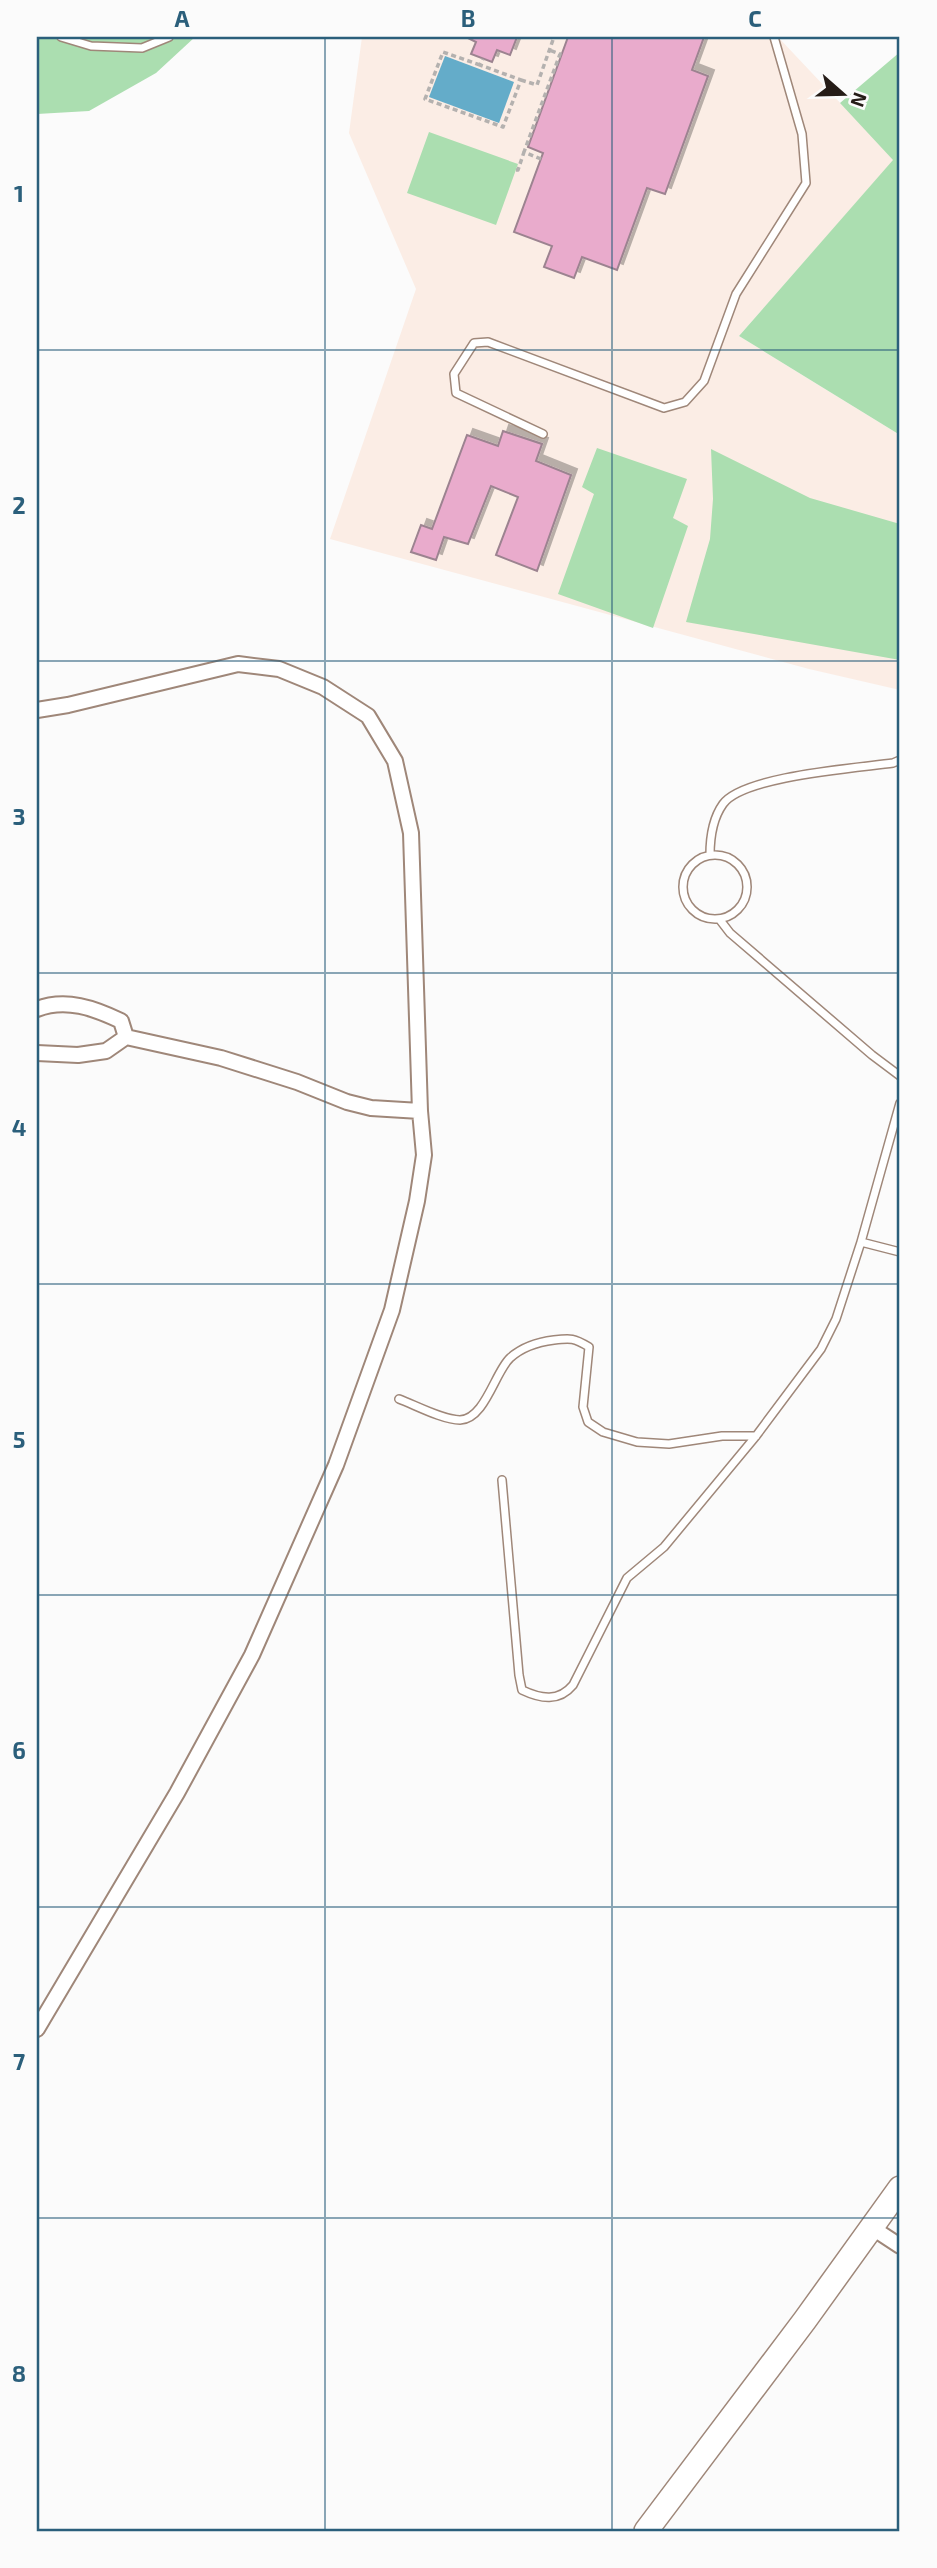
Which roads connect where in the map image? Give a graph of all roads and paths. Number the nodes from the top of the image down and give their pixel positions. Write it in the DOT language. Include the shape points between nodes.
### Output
graph roads {
  1 [pos="61,37"];
  2 [pos="169,37"];
  3 [pos="554,37"];
  4 [pos="774,37"];
  5 [pos="549,50"];
  6 [pos="482,59"];
  7 [pos="480,65"];
  8 [pos="521,79"];
  9 [pos="524,152"];
  10 [pos="541,159"];
  11 [pos="516,170"];
  12 [pos="543,434"];
  13 [pos="37,710"];
  14 [pos="900,760"];
  15 [pos="710,855"];
  16 [pos="720,920"];
  17 [pos="37,1009"];
  18 [pos="126,1037"];
  19 [pos="37,1053"];
  20 [pos="900,1076"];
  21 [pos="900,1103"];
  22 [pos="419,1111"];
  23 [pos="861,1242"];
  24 [pos="900,1252"];
  25 [pos="399,1399"];
  26 [pos="756,1436"];
  27 [pos="502,1480"];
  28 [pos="37,2029"];
  29 [pos="900,2188"];
  30 [pos="871,2227"];
  31 [pos="900,2246"];
  32 [pos="646,2531"];
  1 -- 2 [label="lane" via="91,46 142,48"];
  3 -- 5 [label="path"];
  4 -- 12 [label="lane" via="802,134 806,183 736,294 704,381 685,402 664,408 488,342 474,342 454,374 456,393"];
  5 -- 8 [label="path" via="537,85"];
  5 -- 9 [label="path" via="560,54"];
  6 -- 7 [label="path"];
  7 -- 8 [label="path"];
  7 -- 8 [label="path" via="443,52 425,99 503,127"];
  9 -- 10 [label="path"];
  9 -- 11 [label="path"];
  13 -- 22 [label="street" via="238,664 279,668 323,687 368,716 395,761 411,833"];
  14 -- 15 [label="lane" via="769,781 737,791 723,803 710,836"];
  15 -- 16 [label="lane" via="693,863 682,888 694,912"];
  15 -- 16 [label="lane" via="736,862 748,887 743,905"];
  16 -- 20 [label="lane"];
  17 -- 18 [label="street" via="73,1004 97,1010 121,1021"];
  18 -- 19 [label="street" via="106,1051"];
  18 -- 22 [label="street" via="221,1058 359,1105"];
  21 -- 23 [label="lane"];
  22 -- 28 [label="street" via="424,1155 392,1310 336,1465 252,1655 177,1793"];
  23 -- 24 [label="lane"];
  23 -- 26 [label="lane" via="836,1320 821,1349"];
  25 -- 26 [label="lane" via="448,1417 470,1417 509,1359 538,1342 574,1338 589,1346 583,1407 588,1422 603,1432 637,1442 668,1444"];
  26 -- 27 [label="lane" via="664,1547 627,1578 573,1685 552,1698 522,1690"];
  29 -- 30 [label="main road"];
  30 -- 31 [label="street"];
  30 -- 32 [label="main road"];
}
